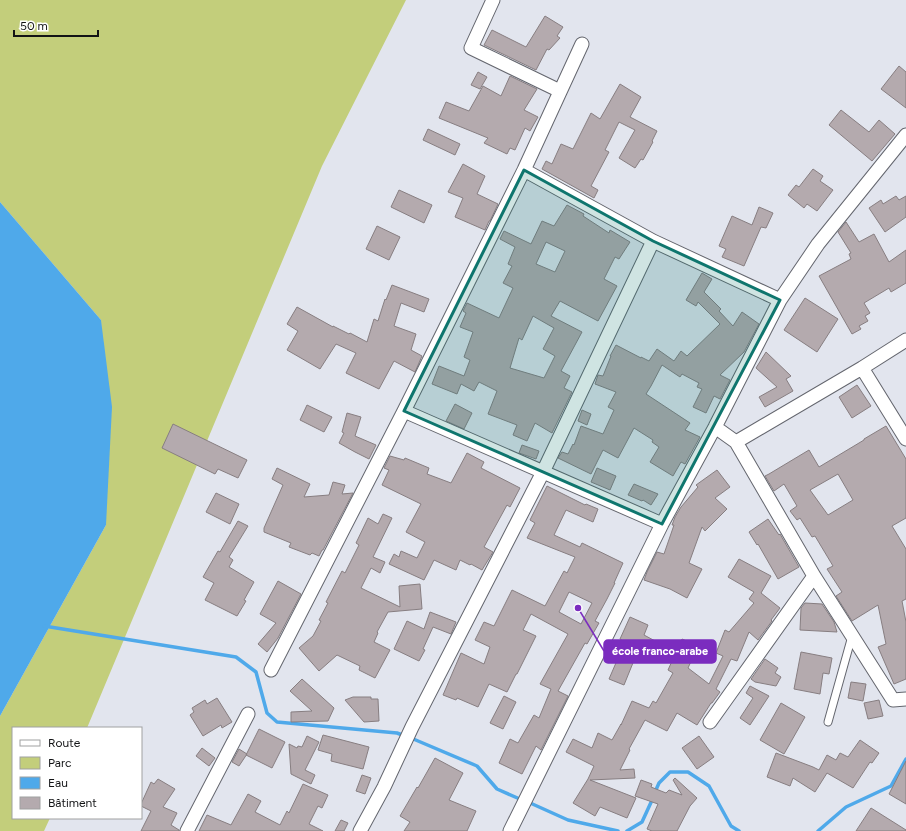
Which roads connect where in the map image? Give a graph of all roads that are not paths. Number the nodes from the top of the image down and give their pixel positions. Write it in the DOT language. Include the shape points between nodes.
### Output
graph roads {
  1 [pos="493,0"];
  2 [pos="582,44"];
  3 [pos="560,91"];
  4 [pos="906,135"];
  5 [pos="524,170"];
  6 [pos="653,241"];
  7 [pos="780,300"];
  8 [pos="906,340"];
  9 [pos="862,368"];
  10 [pos="404,411"];
  11 [pos="715,427"];
  12 [pos="906,440"];
  13 [pos="736,442"];
  14 [pos="543,472"];
  15 [pos="662,524"];
  16 [pos="814,576"];
  17 [pos="852,636"];
  18 [pos="271,670"];
  19 [pos="906,699"];
  20 [pos="248,714"];
  21 [pos="710,722"];
  22 [pos="828,722"];
  23 [pos="512,827"];
  24 [pos="187,831"];
  25 [pos="360,831"];
  1 -- 3 [label="street" via="471,48"];
  2 -- 3 [label="street"];
  3 -- 5 [label="street"];
  4 -- 7 [label="street" via="818,244"];
  5 -- 6 [label="street"];
  5 -- 10 [label="street"];
  6 -- 7 [label="street"];
  6 -- 14 [label="street"];
  7 -- 11 [label="street"];
  8 -- 9 [label="street"];
  9 -- 12 [label="street"];
  9 -- 13 [label="street"];
  10 -- 14 [label="street"];
  10 -- 18 [label="street"];
  11 -- 13 [label="street"];
  11 -- 15 [label="street"];
  13 -- 16 [label="street"];
  14 -- 15 [label="street"];
  14 -- 25 [label="street"];
  15 -- 23 [label="street"];
  16 -- 17 [label="street"];
  16 -- 21 [label="street"];
  17 -- 19 [label="street" via="893,700"];
  17 -- 22 [label="lane"];
  20 -- 24 [label="street"];
}
